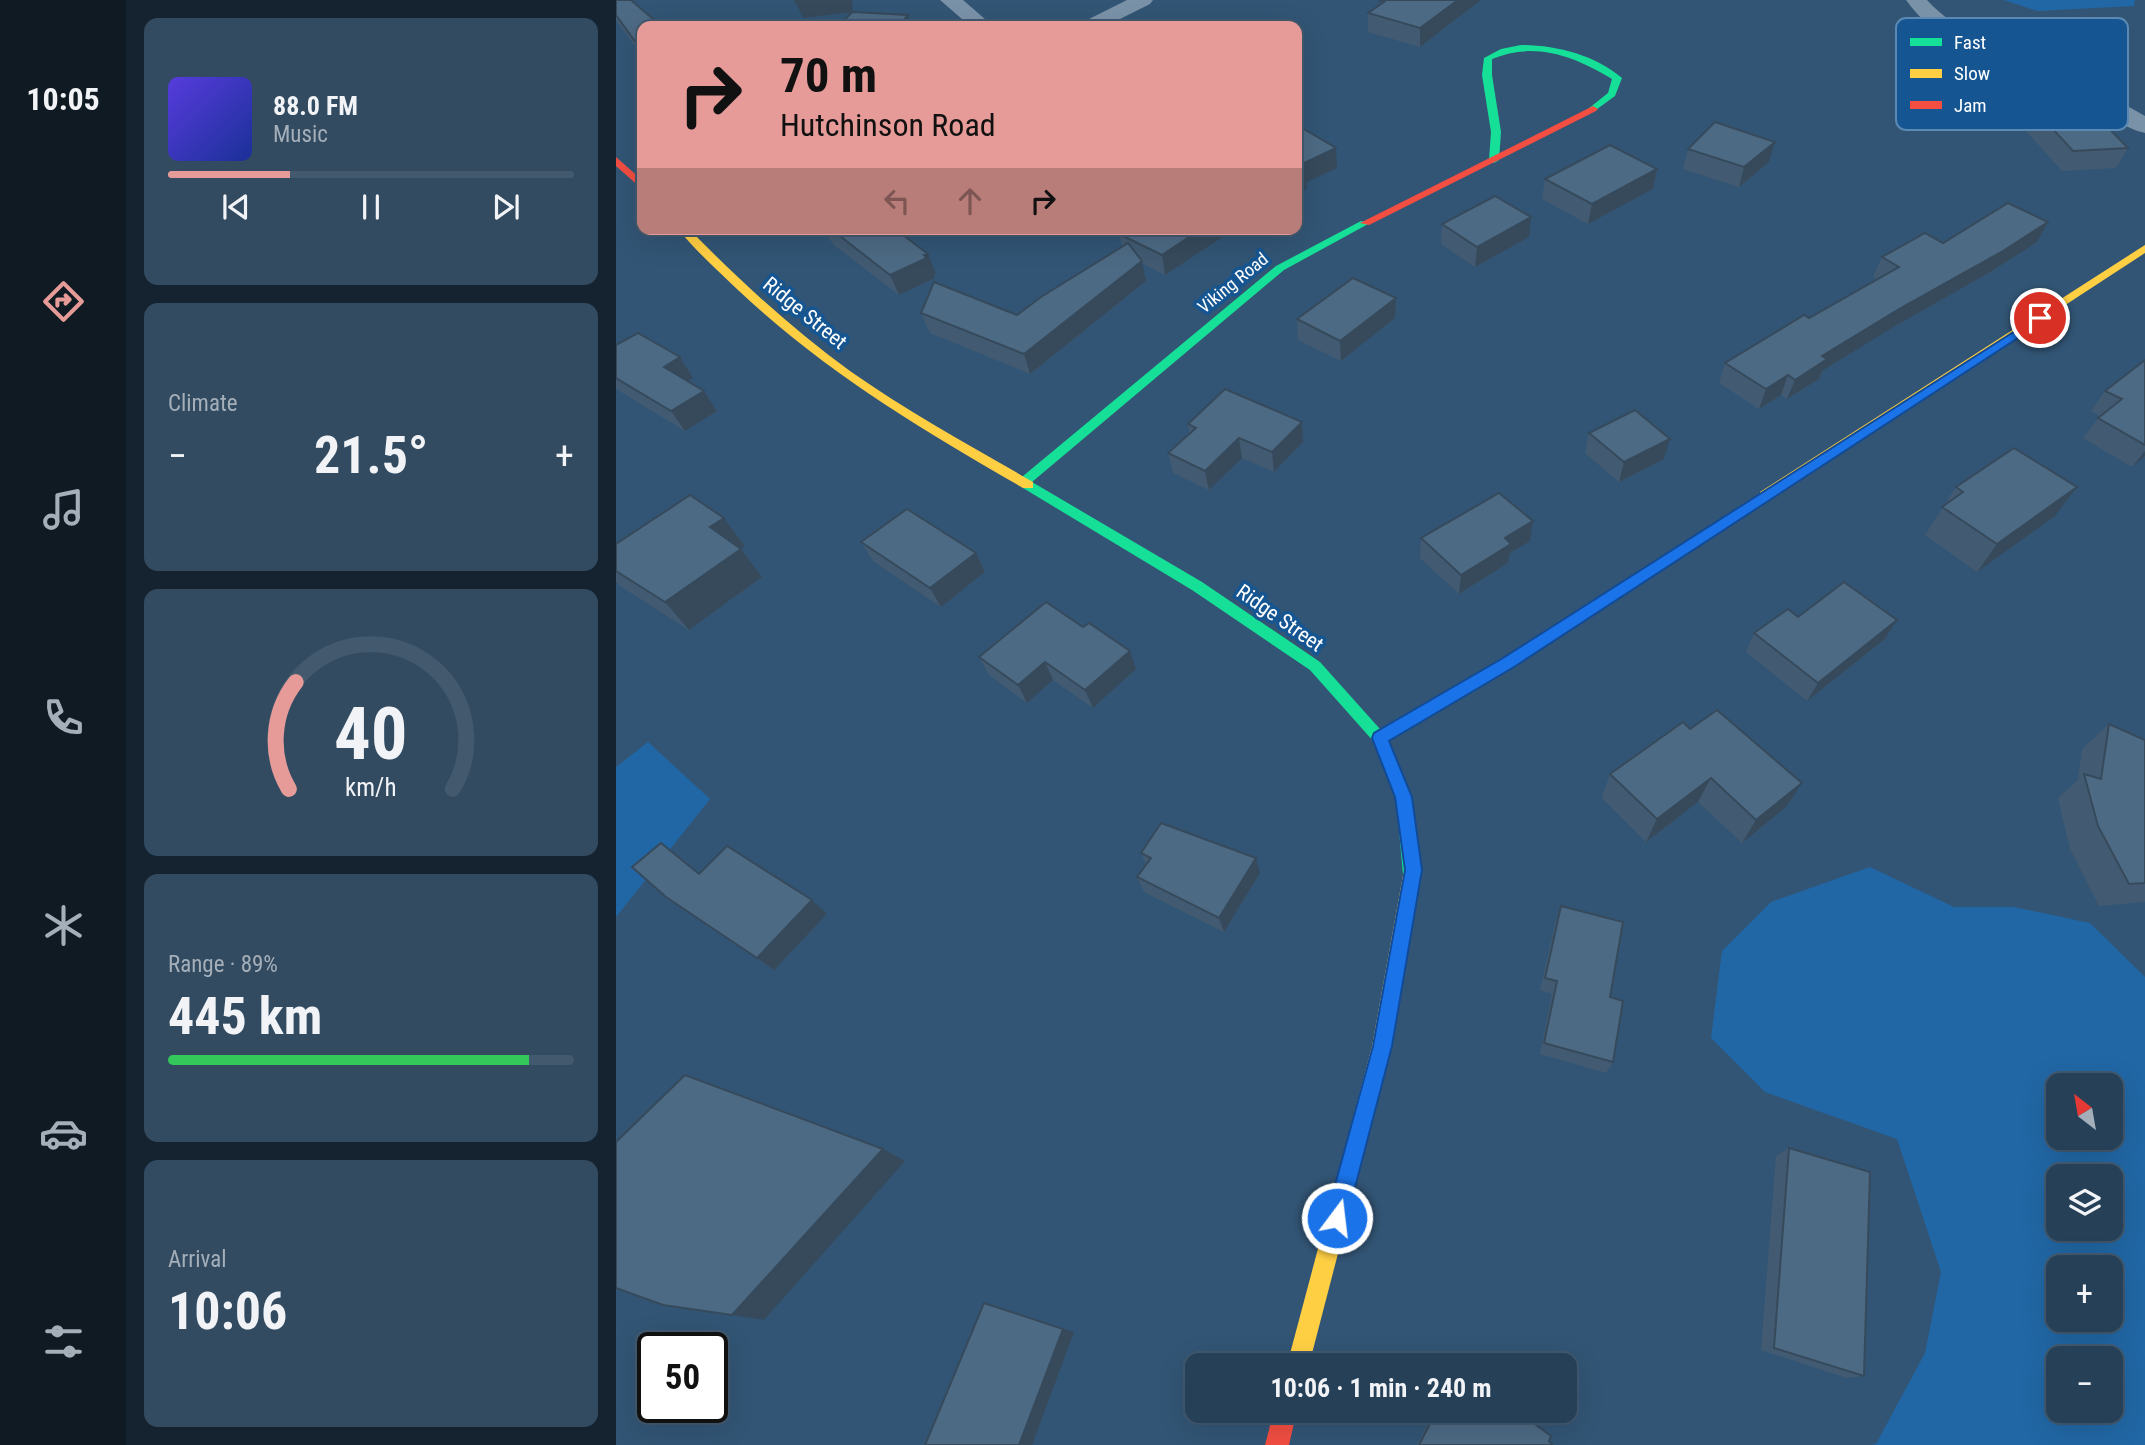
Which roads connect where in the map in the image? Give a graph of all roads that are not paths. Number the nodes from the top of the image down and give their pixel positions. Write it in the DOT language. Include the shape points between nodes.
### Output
graph roads {
  1 [pos="950,0"];
  2 [pos="1143,0"];
  3 [pos="1916,0"];
  4 [pos="1933,18"];
  5 [pos="977,21"];
  6 [pos="1100,21"];
  7 [pos="2128,115"];
  8 [pos="2145,126"];
  9 [pos="616,160"];
  10 [pos="1494,160"];
  11 [pos="637,181"];
  12 [pos="689,235"];
  13 [pos="2145,248"];
  14 [pos="1024,481"];
  15 [pos="1380,738"];
  16 [pos="1301,1353"];
  17 [pos="1283,1423"];
  18 [pos="1277,1445"];
  1 -- 5 [label="street"];
  2 -- 6 [label="street"];
  3 -- 4 [label="street"];
  7 -- 8 [label="street"];
  9 -- 11 [label="street"];
  10 -- 10 [label="street, Viking Road" via="1586,115 1612,94 1617,78 1582,58 1556,51 1508,49 1488,58 1485,69 1497,146"];
  10 -- 14 [label="street, Viking Road" via="1280,268"];
  12 -- 14 [label="street, Ridge Street" via="728,276 822,356 913,417"];
  13 -- 15 [label="street" via="1508,663"];
  14 -- 15 [label="street, Ridge Street" via="1197,586 1315,666"];
  15 -- 16 [label="street, Ridge Street" via="1404,797 1413,870 1382,1046"];
  17 -- 18 [label="street"];
}
